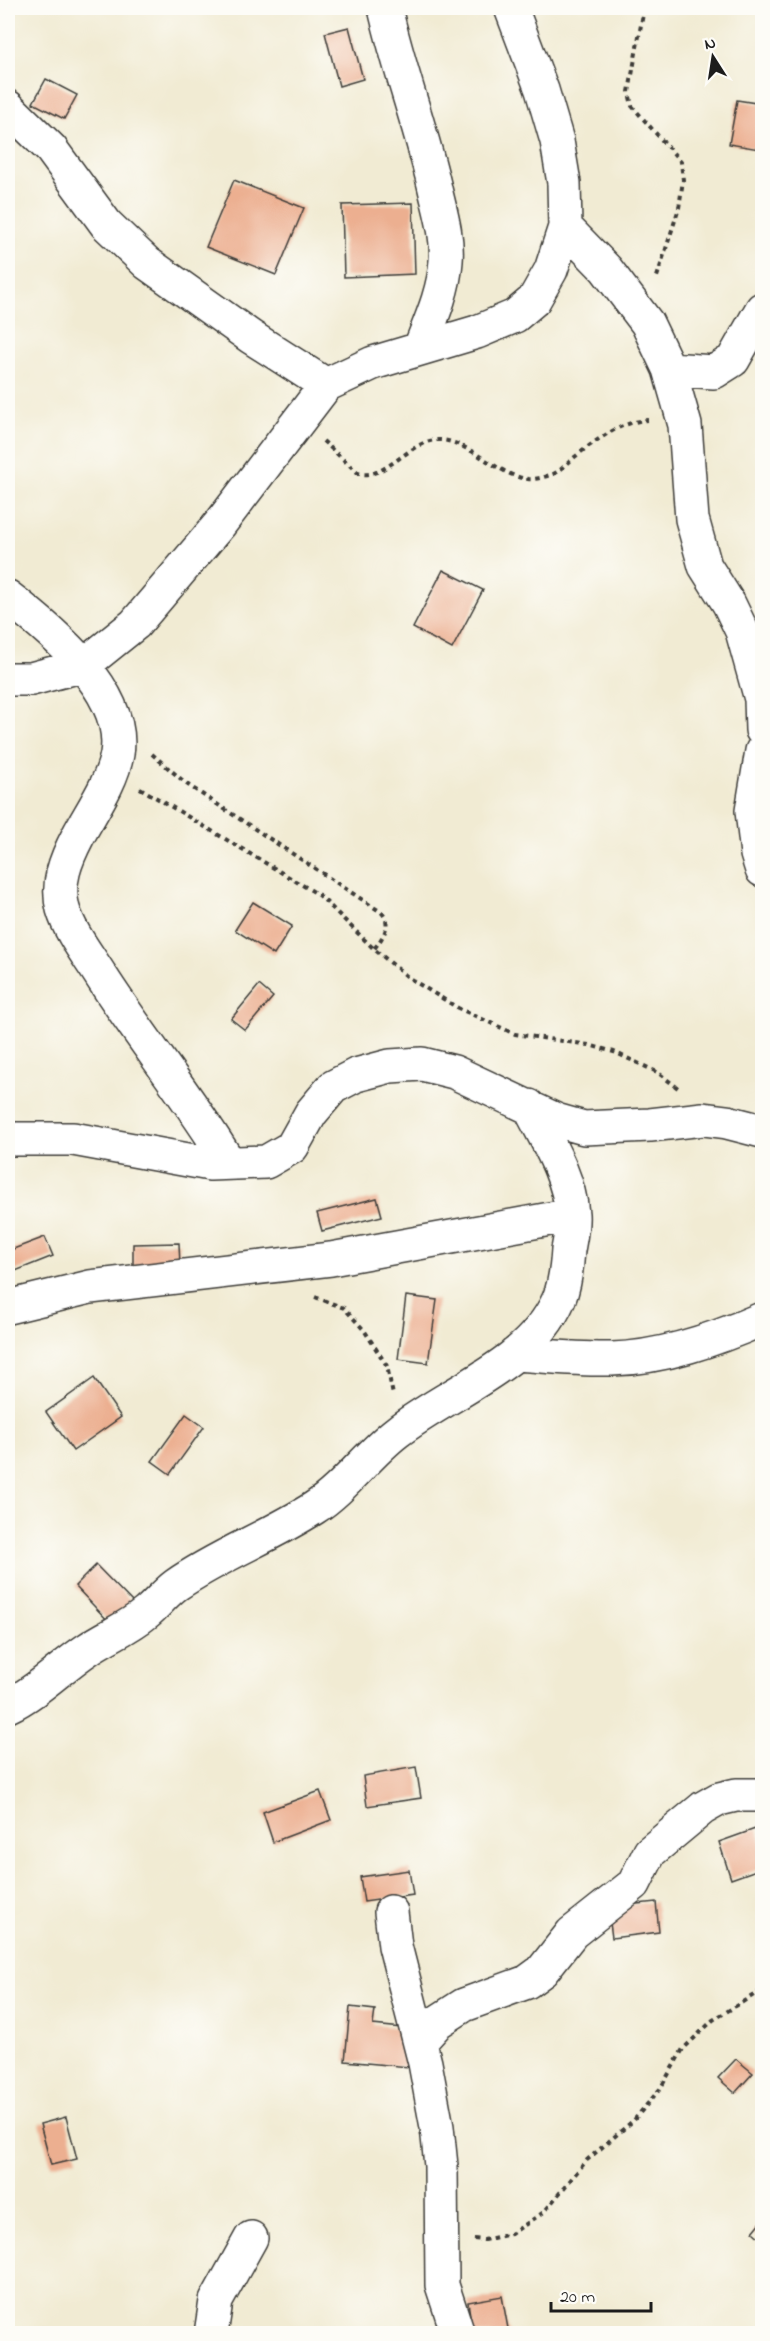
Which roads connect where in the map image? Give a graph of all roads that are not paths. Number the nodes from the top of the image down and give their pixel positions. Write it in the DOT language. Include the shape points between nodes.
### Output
graph roads {
  1 [pos="385,8"];
  2 [pos="511,8"];
  3 [pos="8,107"];
  4 [pos="565,226"];
  5 [pos="762,309"];
  6 [pos="420,348"];
  7 [pos="669,369"];
  8 [pos="326,385"];
  9 [pos="8,597"];
  10 [pos="84,665"];
  11 [pos="8,679"];
  12 [pos="762,730"];
  13 [pos="762,751"];
  14 [pos="762,870"];
  15 [pos="529,1106"];
  16 [pos="762,1131"];
  17 [pos="8,1139"];
  18 [pos="230,1163"];
  19 [pos="572,1215"];
  20 [pos="8,1307"];
  21 [pos="762,1319"];
  22 [pos="515,1354"];
  23 [pos="8,1706"];
  24 [pos="762,1795"];
  25 [pos="391,1912"];
  26 [pos="420,2042"];
  27 [pos="250,2238"];
  28 [pos="211,2334"];
  29 [pos="458,2334"];
  1 -- 6 [label="street" via="432,175 445,241 441,294"];
  2 -- 4 [label="street" via="557,141 564,183"];
  3 -- 8 [label="street" via="51,149 106,224 147,263 251,338"];
  4 -- 6 [label="street" via="551,270 534,300 516,316"];
  4 -- 7 [label="street" via="606,269 643,318"];
  5 -- 7 [label="street" via="734,360 714,372"];
  6 -- 8 [label="street" via="373,363"];
  7 -- 12 [label="street" via="683,418 692,519 705,566 742,631 761,699"];
  8 -- 10 [label="street" via="170,586 135,624"];
  9 -- 10 [label="street"];
  10 -- 11 [label="street" via="31,679"];
  10 -- 18 [label="street" via="115,722 117,755 60,881 63,909 110,991"];
  13 -- 14 [label="street" via="752,811"];
  15 -- 16 [label="street" via="584,1128 703,1119"];
  15 -- 18 [label="street" via="454,1072 422,1064 390,1066 356,1075 333,1087 311,1113 292,1147 266,1162"];
  15 -- 19 [label="street" via="567,1186"];
  17 -- 18 [label="street" via="73,1138 210,1164"];
  19 -- 20 [label="street" via="331,1259 90,1287"];
  19 -- 22 [label="street" via="567,1267 559,1298 542,1328"];
  21 -- 22 [label="street" via="684,1347 635,1357"];
  22 -- 23 [label="street" via="397,1432 316,1507 269,1536 208,1565 174,1587 126,1629 91,1648"];
  24 -- 26 [label="street" via="736,1795 703,1808 650,1852 634,1884 572,1932 542,1971 527,1982 465,2005 439,2021"];
  25 -- 26 [label="street" via="395,1946"];
  26 -- 29 [label="street" via="441,2166 442,2285"];
  27 -- 28 [label="street" via="216,2301"];
}
